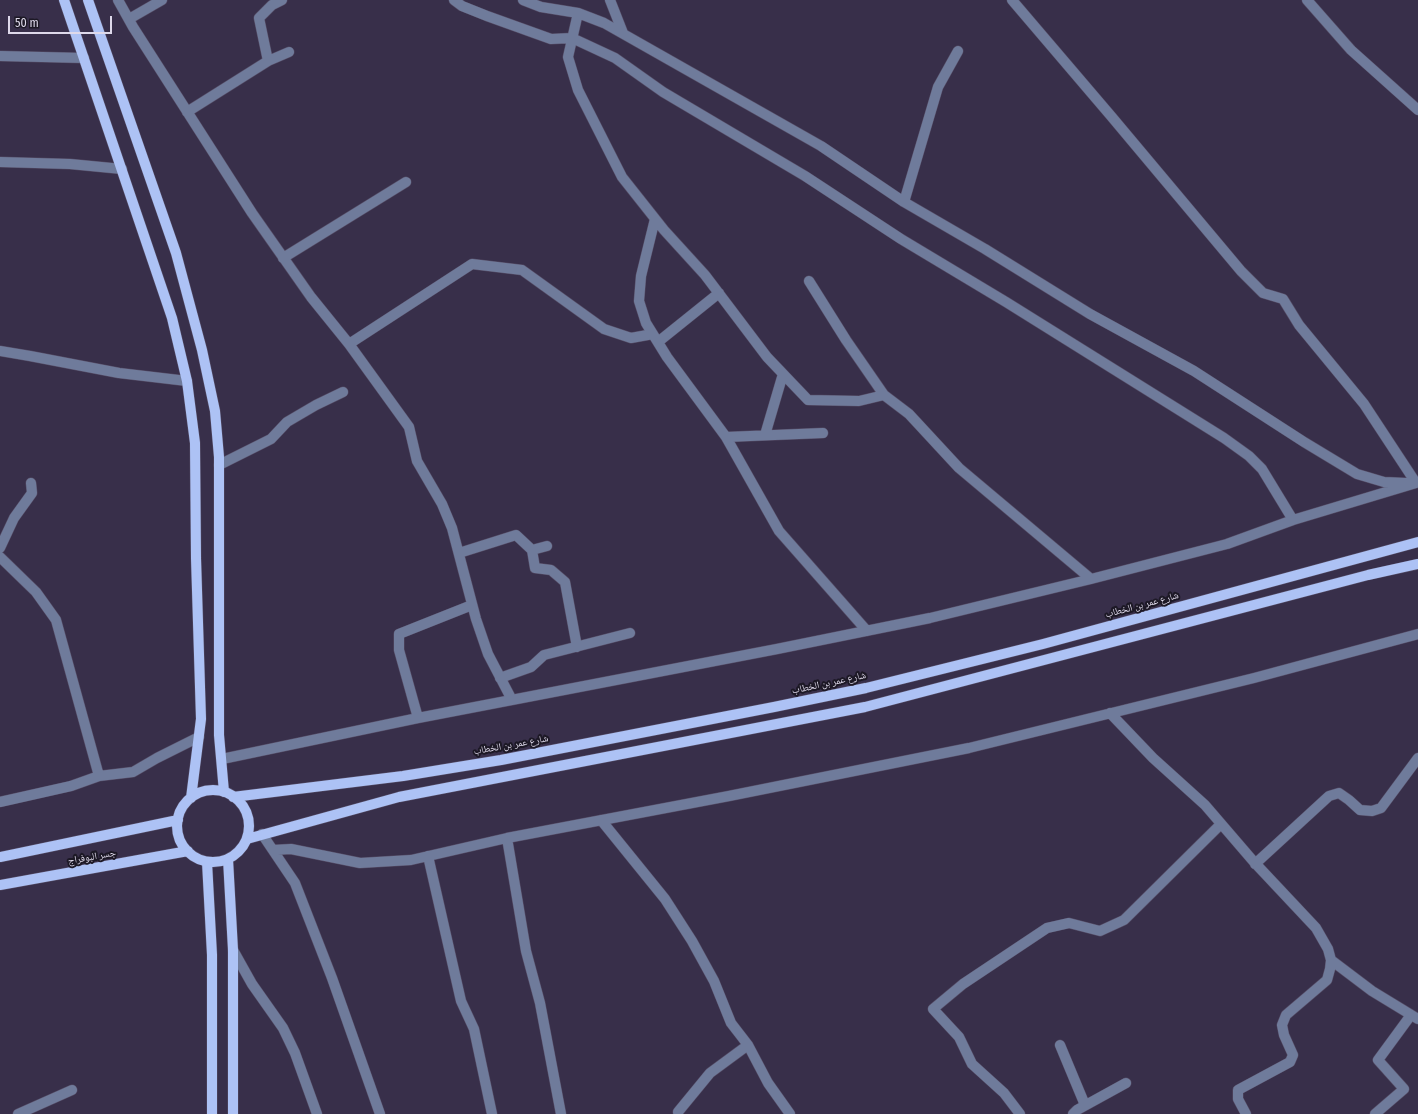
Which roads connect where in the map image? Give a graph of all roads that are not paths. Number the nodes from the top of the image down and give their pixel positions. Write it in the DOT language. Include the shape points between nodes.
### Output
graph roads {
  1 [pos="64,0"];
  2 [pos="88,0"];
  3 [pos="118,0"];
  4 [pos="162,0"];
  5 [pos="282,0"];
  6 [pos="523,0"];
  7 [pos="610,0"];
  8 [pos="1012,0"];
  9 [pos="1308,0"];
  10 [pos="460,2"];
  11 [pos="578,13"];
  12 [pos="129,19"];
  13 [pos="623,33"];
  14 [pos="572,38"];
  15 [pos="958,51"];
  16 [pos="289,52"];
  17 [pos="0,56"];
  18 [pos="84,58"];
  19 [pos="268,61"];
  20 [pos="1418,110"];
  21 [pos="187,112"];
  22 [pos="0,162"];
  23 [pos="122,169"];
  24 [pos="406,182"];
  25 [pos="904,202"];
  26 [pos="655,219"];
  27 [pos="283,258"];
  28 [pos="809,281"];
  29 [pos="719,293"];
  30 [pos="656,338"];
  31 [pos="348,344"];
  32 [pos="0,351"];
  33 [pos="783,374"];
  34 [pos="187,382"];
  35 [pos="343,392"];
  36 [pos="884,395"];
  37 [pos="823,433"];
  38 [pos="765,435"];
  39 [pos="726,437"];
  40 [pos="219,465"];
  41 [pos="31,483"];
  42 [pos="1417,483"];
  43 [pos="1293,520"];
  44 [pos="1418,542"];
  45 [pos="547,546"];
  46 [pos="0,548"];
  47 [pos="532,550"];
  48 [pos="459,553"];
  49 [pos="0,557"];
  50 [pos="1418,564"];
  51 [pos="1091,579"];
  52 [pos="472,605"];
  53 [pos="867,631"];
  54 [pos="630,633"];
  55 [pos="1418,634"];
  56 [pos="577,647"];
  57 [pos="500,678"];
  58 [pos="512,700"];
  59 [pos="1110,713"];
  60 [pos="418,718"];
  61 [pos="199,737"];
  62 [pos="1418,758"];
  63 [pos="222,759"];
  64 [pos="99,776"];
  65 [pos="229,794"];
  66 [pos="191,798"];
  67 [pos="0,802"];
  68 [pos="178,820"];
  69 [pos="601,820"];
  70 [pos="1221,824"];
  71 [pos="262,834"];
  72 [pos="247,838"];
  73 [pos="507,838"];
  74 [pos="273,850"];
  75 [pos="188,851"];
  76 [pos="428,856"];
  77 [pos="0,857"];
  78 [pos="228,859"];
  79 [pos="207,862"];
  80 [pos="1255,864"];
  81 [pos="0,885"];
  82 [pos="233,950"];
  83 [pos="1331,960"];
  84 [pos="1415,1017"];
  85 [pos="748,1045"];
  86 [pos="1060,1045"];
  87 [pos="1126,1083"];
  88 [pos="72,1090"];
  89 [pos="1085,1105"];
  90 [pos="678,1112"];
  91 [pos="18,1114"];
  92 [pos="212,1114"];
  93 [pos="233,1114"];
  94 [pos="317,1114"];
  95 [pos="380,1114"];
  96 [pos="492,1114"];
  97 [pos="561,1114"];
  98 [pos="790,1114"];
  99 [pos="1020,1114"];
  100 [pos="1073,1114"];
  101 [pos="1246,1114"];
  102 [pos="1375,1114"];
  1 -- 18 [label="main road"];
  2 -- 40 [label="main road" via="176,253 215,411"];
  3 -- 12 [label="street"];
  4 -- 12 [label="street"];
  5 -- 19 [label="street" via="272,5 259,18"];
  6 -- 11 [label="street" via="541,7"];
  7 -- 13 [label="street"];
  8 -- 42 [label="street" via="1241,271 1263,293 1283,299 1300,325 1364,404"];
  9 -- 20 [label="street" via="1351,50"];
  10 -- 14 [label="street" via="488,16 551,39"];
  11 -- 13 [label="street"];
  11 -- 14 [label="street"];
  12 -- 21 [label="street"];
  13 -- 25 [label="street" via="821,146"];
  14 -- 26 [label="street" via="568,57 578,90 622,178"];
  14 -- 43 [label="street" via="615,58 663,92 805,176 901,239 1224,438 1262,469"];
  15 -- 25 [label="street" via="938,87"];
  16 -- 19 [label="street"];
  17 -- 18 [label="street"];
  18 -- 23 [label="main road"];
  19 -- 21 [label="street"];
  21 -- 27 [label="street"];
  22 -- 23 [label="street" via="70,164"];
  23 -- 34 [label="main road" via="172,318"];
  24 -- 27 [label="street"];
  25 -- 42 [label="street" via="1090,314 1194,371 1357,474 1384,482"];
  26 -- 29 [label="street"];
  26 -- 30 [label="street" via="641,276 639,301 646,323"];
  27 -- 31 [label="street"];
  28 -- 36 [label="street"];
  29 -- 30 [label="street"];
  29 -- 33 [label="street" via="767,357"];
  30 -- 31 [label="street" via="631,338 604,328 522,270 472,264"];
  30 -- 39 [label="street"];
  31 -- 48 [label="street" via="409,427 417,461 442,504"];
  32 -- 34 [label="street" via="119,373"];
  33 -- 36 [label="street" via="808,400 859,401"];
  33 -- 38 [label="street"];
  34 -- 61 [label="main road" via="195,443 201,719"];
  35 -- 40 [label="street" via="287,422 271,439"];
  36 -- 51 [label="street" via="909,414 959,468"];
  37 -- 38 [label="street"];
  38 -- 39 [label="street"];
  39 -- 53 [label="street" via="779,530"];
  40 -- 63 [label="main road" via="219,735"];
  41 -- 46 [label="street" via="32,493 14,518"];
  42 -- 43 [label="street"];
  43 -- 51 [label="street" via="1227,544"];
  44 -- 65 [label="main road, شارع عمر بن الخطاب" via="1043,644 866,688 501,760 403,776"];
  45 -- 47 [label="street"];
  47 -- 48 [label="street" via="516,536"];
  47 -- 56 [label="street" via="536,568 551,570 565,582"];
  48 -- 52 [label="street"];
  49 -- 64 [label="street" via="36,592 56,620"];
  50 -- 71 [label="main road" via="865,707 399,797"];
  51 -- 53 [label="street"];
  52 -- 57 [label="street" via="488,654"];
  52 -- 60 [label="street" via="399,634 399,650"];
  53 -- 58 [label="street"];
  54 -- 56 [label="street"];
  55 -- 59 [label="street"];
  56 -- 57 [label="street" via="544,655 531,667"];
  57 -- 58 [label="street"];
  58 -- 60 [label="street"];
  59 -- 69 [label="street" via="969,748"];
  59 -- 70 [label="street"];
  60 -- 63 [label="street"];
  61 -- 64 [label="street" via="133,772"];
  61 -- 66 [label="main road"];
  62 -- 80 [label="street" via="1381,808 1372,811 1360,810 1339,793 1329,796"];
  63 -- 65 [label="main road"];
  64 -- 67 [label="street" via="70,786"];
  65 -- 66 [label="main road" via="213,790"];
  65 -- 72 [label="main road" via="242,805 247,815"];
  66 -- 68 [label="main road" via="182,808"];
  68 -- 75 [label="main road" via="181,842"];
  68 -- 77 [label="main road, جسر البوفراج"];
  69 -- 73 [label="street"];
  69 -- 85 [label="street" via="665,899 714,981 731,1023"];
  70 -- 80 [label="street"];
  70 -- 99 [label="street" via="1124,920 1100,931 1069,923 1047,928 962,984 933,1009 959,1037 972,1064 1004,1093"];
  71 -- 72 [label="main road"];
  71 -- 74 [label="street"];
  72 -- 78 [label="main road" via="236,854"];
  73 -- 76 [label="street"];
  73 -- 97 [label="street" via="526,951 540,1003"];
  74 -- 76 [label="street" via="291,849 360,863 411,860"];
  74 -- 95 [label="street" via="295,883"];
  75 -- 79 [label="main road"];
  75 -- 81 [label="main road, جسر البوفراج"];
  76 -- 96 [label="street" via="461,1001 474,1029"];
  78 -- 79 [label="main road"];
  78 -- 82 [label="main road"];
  79 -- 92 [label="main road" via="212,955"];
  80 -- 83 [label="street" via="1316,928"];
  82 -- 93 [label="main road"];
  82 -- 94 [label="street" via="252,984 283,1028 295,1052"];
  83 -- 84 [label="street" via="1372,991"];
  83 -- 101 [label="street" via="1327,980 1286,1015 1282,1025 1293,1055 1290,1062 1238,1090 1238,1099"];
  84 -- 102 [label="street" via="1378,1060 1404,1089"];
  85 -- 90 [label="street" via="710,1073"];
  85 -- 98 [label="street" via="768,1083"];
  86 -- 89 [label="street"];
  87 -- 89 [label="street"];
  88 -- 91 [label="street"];
  89 -- 100 [label="street"];
}
